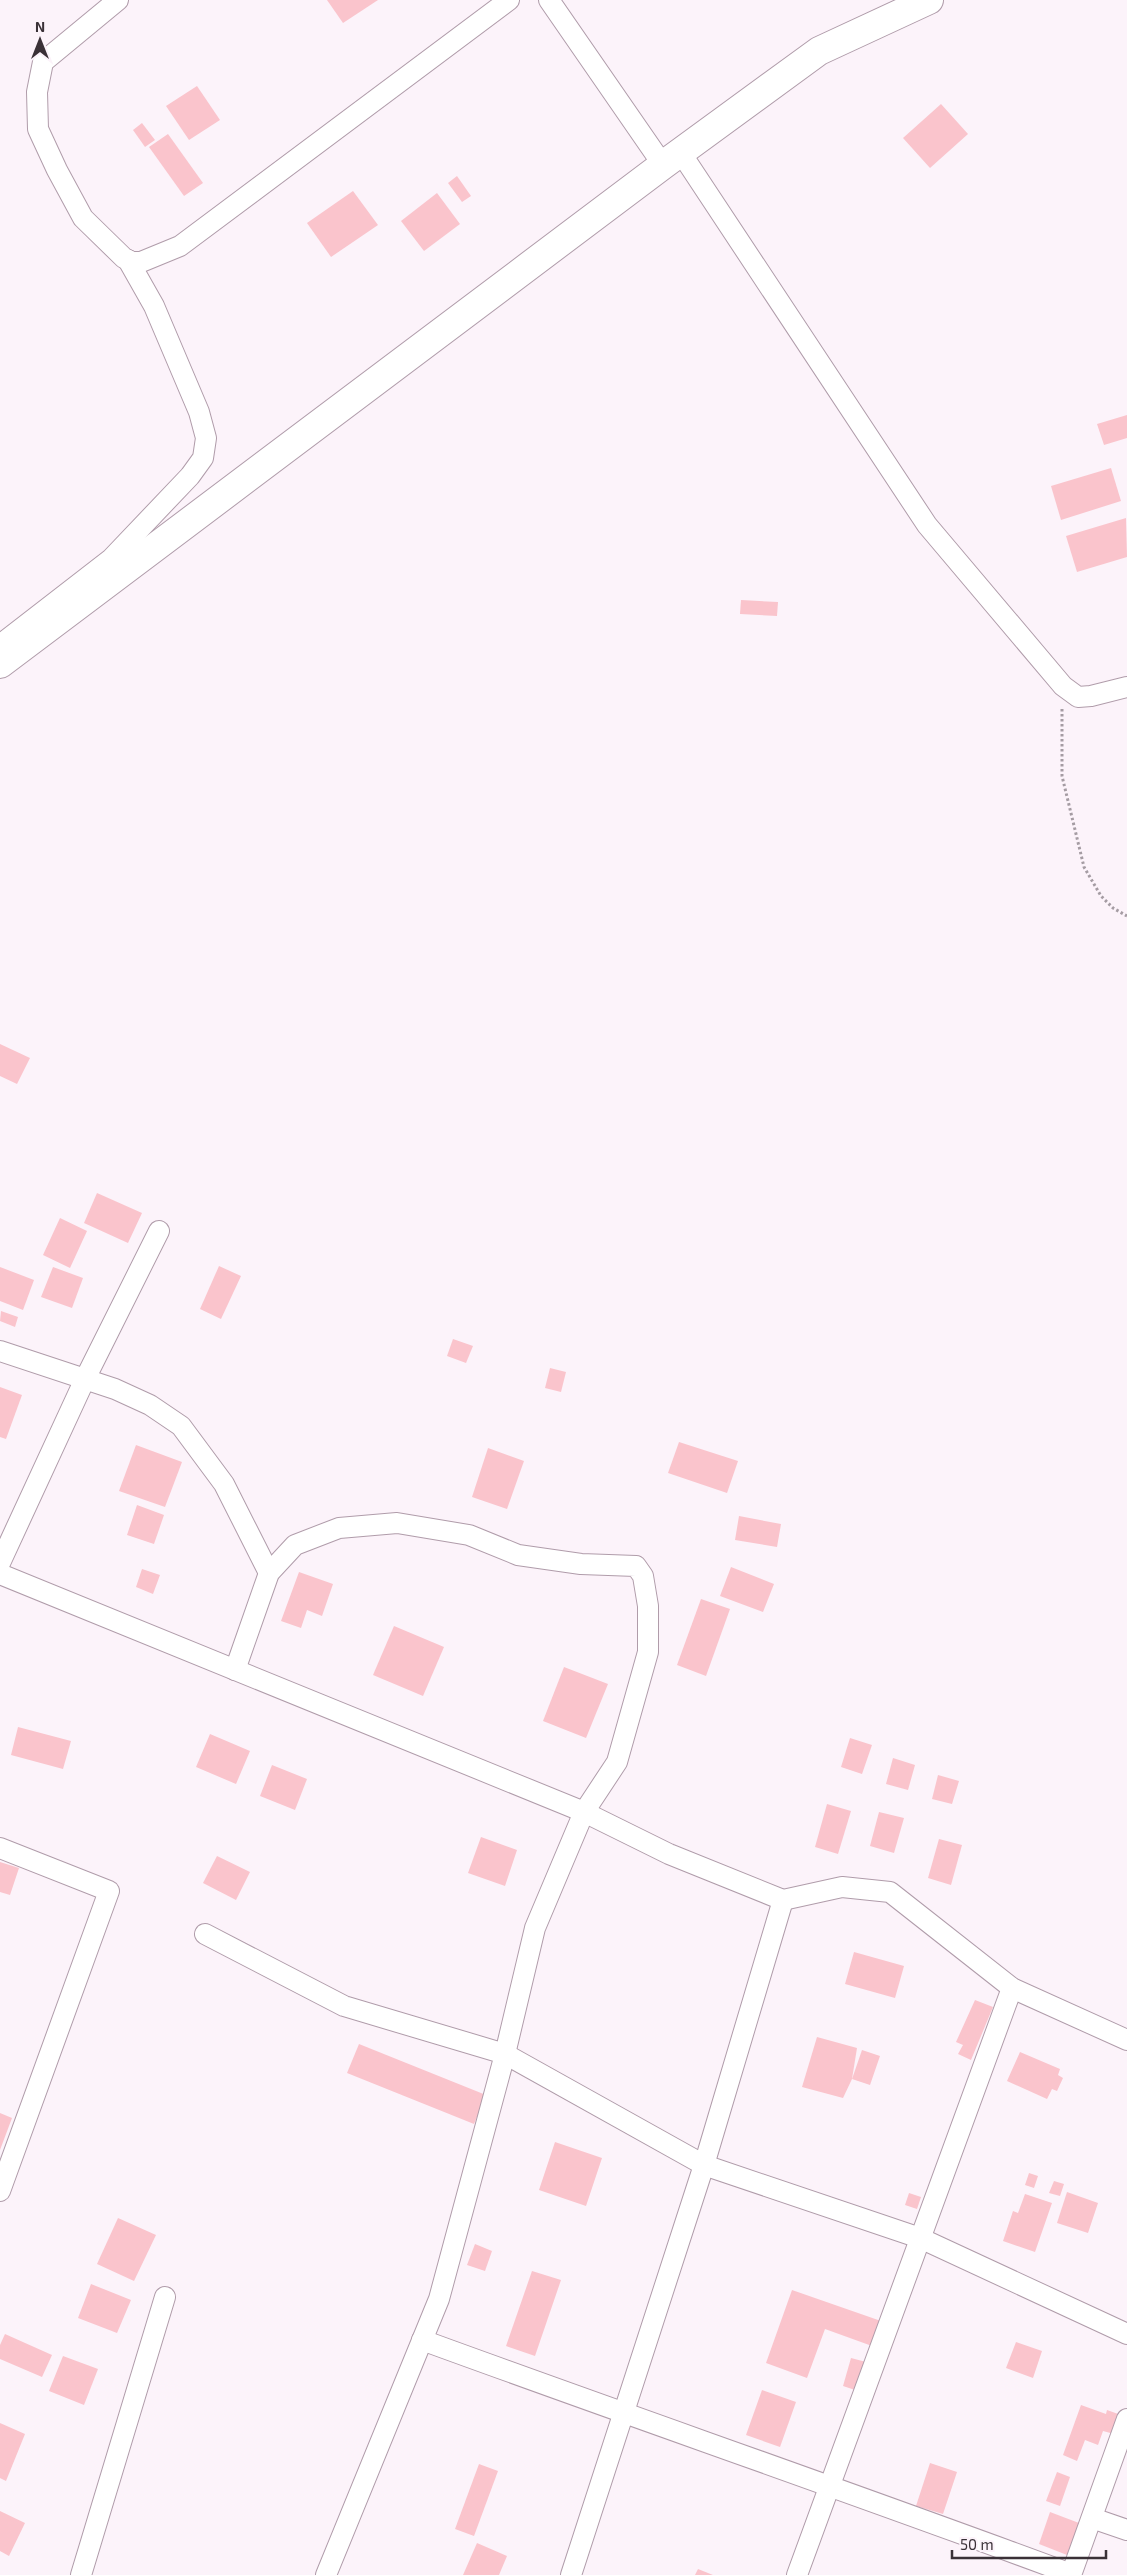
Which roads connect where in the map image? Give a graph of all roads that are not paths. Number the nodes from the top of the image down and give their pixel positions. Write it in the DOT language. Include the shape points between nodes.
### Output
graph roads {
  1 [pos="509,0"];
  2 [pos="549,0"];
  3 [pos="929,0"];
  4 [pos="106,2"];
  5 [pos="672,159"];
  6 [pos="128,260"];
  7 [pos="0,645"];
  8 [pos="0,664"];
  9 [pos="1127,687"];
  10 [pos="159,1231"];
  11 [pos="0,1351"];
  12 [pos="85,1379"];
  13 [pos="0,1563"];
  14 [pos="269,1573"];
  15 [pos="0,1574"];
  16 [pos="235,1670"];
  17 [pos="584,1812"];
  18 [pos="0,1848"];
  19 [pos="783,1900"];
  20 [pos="204,1934"];
  21 [pos="1012,1988"];
  22 [pos="1127,2040"];
  23 [pos="505,2054"];
  24 [pos="704,2165"];
  25 [pos="0,2191"];
  26 [pos="920,2238"];
  27 [pos="165,2297"];
  28 [pos="1127,2334"];
  29 [pos="422,2340"];
  30 [pos="624,2413"];
  31 [pos="1127,2419"];
  32 [pos="829,2484"];
  33 [pos="1092,2518"];
  34 [pos="1127,2530"];
  35 [pos="81,2575"];
  36 [pos="326,2575"];
  37 [pos="571,2575"];
  38 [pos="797,2575"];
  39 [pos="1071,2575"];
  1 -- 6 [label="street" via="180,246 141,262"];
  2 -- 5 [label="street"];
  3 -- 5 [label="highway" via="819,51"];
  4 -- 6 [label="street" via="43,62 37,92 38,129 83,218"];
  5 -- 8 [label="highway"];
  5 -- 9 [label="street" via="927,525 1063,686 1078,697"];
  6 -- 7 [label="street" via="154,306 199,412 206,438 203,458 190,476 111,559"];
  10 -- 12 [label="street"];
  11 -- 12 [label="street"];
  12 -- 13 [label="street"];
  12 -- 14 [label="street" via="150,1405 181,1426 224,1484"];
  14 -- 16 [label="street"];
  14 -- 17 [label="street" via="295,1545 339,1528 397,1523 469,1535 518,1554 581,1564 636,1566 643,1576 648,1606 648,1652 617,1762"];
  15 -- 16 [label="street"];
  16 -- 17 [label="street"];
  17 -- 19 [label="street" via="669,1854"];
  17 -- 23 [label="street" via="535,1928"];
  18 -- 25 [label="street" via="109,1891"];
  19 -- 21 [label="street" via="842,1887 890,1892"];
  19 -- 24 [label="street"];
  20 -- 23 [label="street" via="344,2006"];
  21 -- 22 [label="street"];
  21 -- 26 [label="street"];
  23 -- 24 [label="street"];
  23 -- 29 [label="street" via="439,2299"];
  24 -- 26 [label="street"];
  24 -- 30 [label="street"];
  26 -- 28 [label="street"];
  26 -- 32 [label="street"];
  27 -- 35 [label="street"];
  29 -- 30 [label="street"];
  29 -- 36 [label="street"];
  30 -- 32 [label="street"];
  30 -- 37 [label="street"];
  31 -- 33 [label="street"];
  32 -- 38 [label="street"];
  32 -- 39 [label="street"];
  33 -- 34 [label="street"];
  33 -- 39 [label="street"];
}
